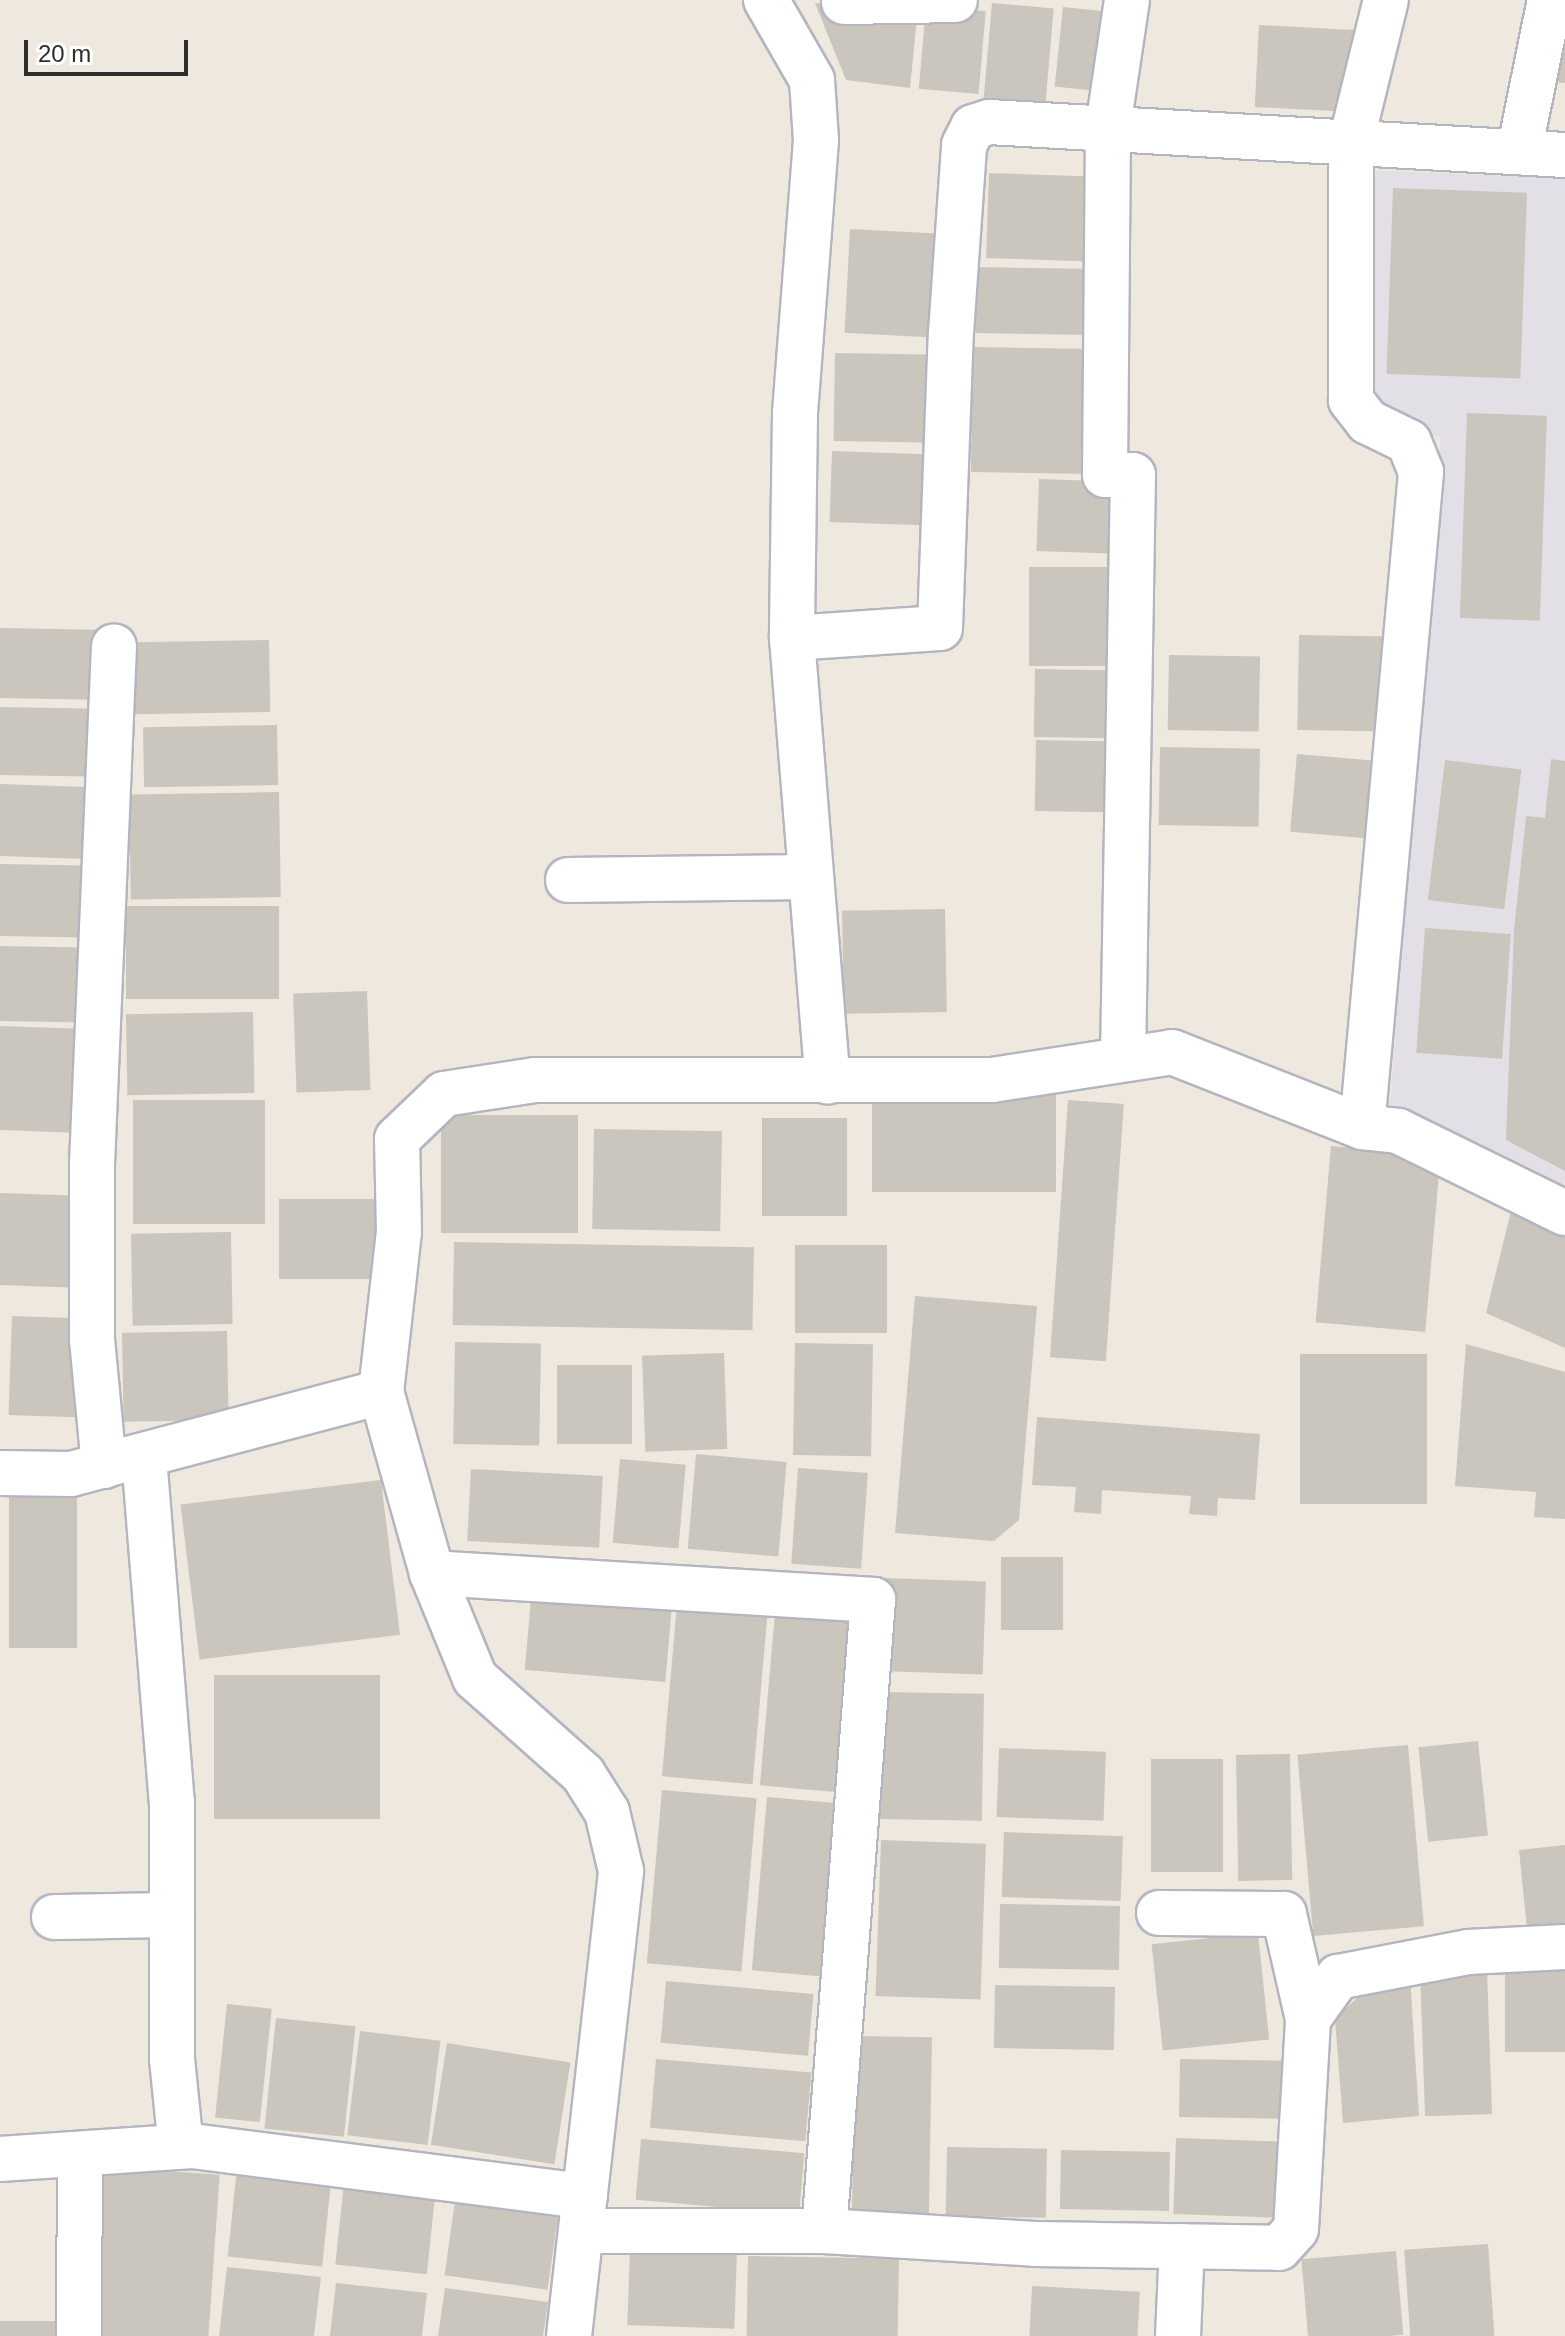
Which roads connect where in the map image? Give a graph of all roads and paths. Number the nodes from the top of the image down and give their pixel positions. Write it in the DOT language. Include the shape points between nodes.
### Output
graph roads {
  1 [pos="766,0"];
  2 [pos="955,0"];
  3 [pos="1127,0"];
  4 [pos="1386,0"];
  5 [pos="1550,0"];
  6 [pos="844,2"];
  7 [pos="1108,127"];
  8 [pos="1351,142"];
  9 [pos="1519,152"];
  10 [pos="1565,155"];
  11 [pos="792,638"];
  12 [pos="114,646"];
  13 [pos="809,877"];
  14 [pos="568,880"];
  15 [pos="1123,1059"];
  16 [pos="828,1082"];
  17 [pos="1362,1127"];
  18 [pos="1565,1213"];
  19 [pos="381,1392"];
  20 [pos="124,1461"];
  21 [pos="0,1473"];
  22 [pos="432,1573"];
  23 [pos="1159,1913"];
  24 [pos="172,1915"];
  25 [pos="54,1917"];
  26 [pos="1565,1947"];
  27 [pos="1308,2019"];
  28 [pos="181,2147"];
  29 [pos="80,2156"];
  30 [pos="0,2159"];
  31 [pos="583,2213"];
  32 [pos="824,2231"];
  33 [pos="1182,2246"];
  34 [pos="79,2336"];
  35 [pos="569,2336"];
  36 [pos="1178,2336"];
  1 -- 11 [label="street" via="812,80 816,140 795,414"];
  2 -- 6 [label="street"];
  3 -- 7 [label="street"];
  4 -- 8 [label="street"];
  5 -- 9 [label="street"];
  7 -- 8 [label="street"];
  7 -- 11 [label="street" via="989,122 973,127 964,145 940,628"];
  7 -- 15 [label="street" via="1105,475 1133,475"];
  8 -- 9 [label="street"];
  8 -- 17 [label="street" via="1351,400 1368,422 1409,442 1421,472"];
  9 -- 10 [label="street"];
  11 -- 13 [label="street"];
  12 -- 20 [label="street" via="92,1164 92,1340"];
  13 -- 14 [label="street"];
  13 -- 16 [label="street"];
  15 -- 16 [label="street" via="992,1080"];
  15 -- 17 [label="street" via="1172,1052"];
  16 -- 19 [label="street" via="535,1080 444,1094 397,1139 399,1232"];
  17 -- 18 [label="street" via="1398,1131"];
  19 -- 20 [label="street"];
  19 -- 22 [label="street"];
  20 -- 21 [label="street" via="71,1474"];
  20 -- 24 [label="street" via="172,1802"];
  22 -- 31 [label="street" via="475,1678 583,1774 607,1812 621,1871"];
  22 -- 32 [label="street" via="873,1600"];
  23 -- 27 [label="street" via="1284,1914"];
  24 -- 25 [label="street"];
  24 -- 28 [label="street" via="172,2059"];
  26 -- 27 [label="street" via="1468,1952 1338,1977"];
  27 -- 33 [label="street" via="1296,2229 1289,2243 1279,2248"];
  28 -- 29 [label="street"];
  28 -- 31 [label="street"];
  29 -- 30 [label="street"];
  29 -- 34 [label="street"];
  31 -- 32 [label="street"];
  31 -- 35 [label="street"];
  32 -- 33 [label="street" via="1035,2244"];
  33 -- 36 [label="street"];
}
